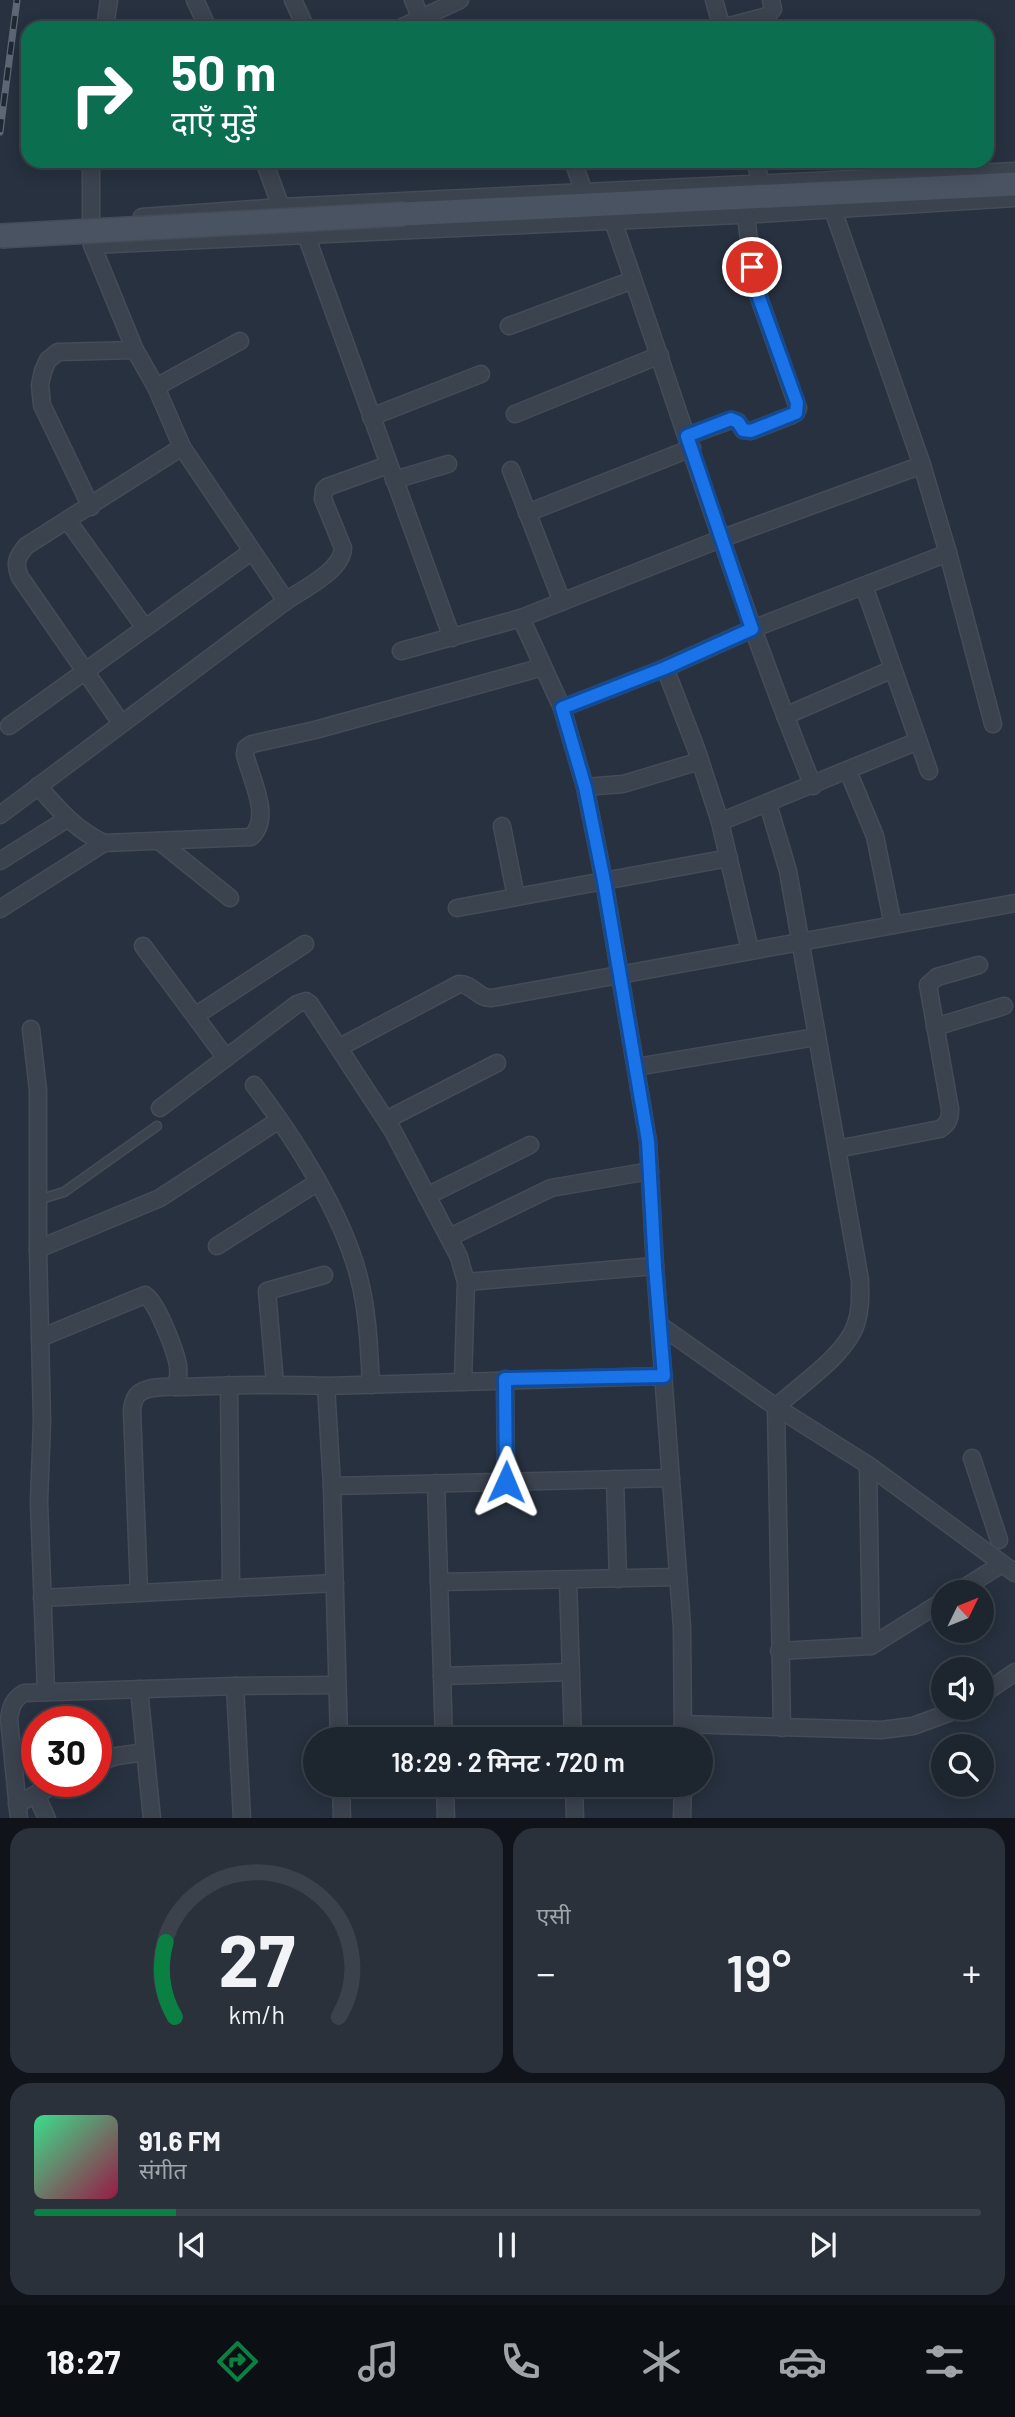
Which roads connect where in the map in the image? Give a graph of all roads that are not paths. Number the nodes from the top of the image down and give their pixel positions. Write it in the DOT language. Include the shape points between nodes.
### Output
graph roads {
  1 [pos="109,0"];
  2 [pos="195,0"];
  3 [pos="293,0"];
  4 [pos="413,0"];
  5 [pos="460,0"];
  6 [pos="714,0"];
  7 [pos="771,0"];
  8 [pos="421,18"];
  9 [pos="106,21"];
  10 [pos="205,21"];
  11 [pos="303,21"];
  12 [pos="415,21"];
  13 [pos="720,21"];
  14 [pos="748,21"];
  15 [pos="91,168"];
  16 [pos="267,168"];
  17 [pos="575,168"];
  18 [pos="757,168"];
  19 [pos="1015,171"];
  20 [pos="761,183"];
  21 [pos="1015,184"];
  22 [pos="584,192"];
  23 [pos="1015,198"];
  24 [pos="306,206"];
  25 [pos="281,207"];
  26 [pos="833,210"];
  27 [pos="746,215"];
  28 [pos="91,221"];
  29 [pos="613,221"];
  30 [pos="306,235"];
  31 [pos="0,236"];
  32 [pos="92,245"];
  33 [pos="633,280"];
  34 [pos="509,326"];
  35 [pos="240,341"];
  36 [pos="135,349"];
  37 [pos="660,355"];
  38 [pos="481,374"];
  39 [pos="156,387"];
  40 [pos="515,414"];
  41 [pos="371,417"];
  42 [pos="690,442"];
  43 [pos="182,447"];
  44 [pos="448,464"];
  45 [pos="922,465"];
  46 [pos="511,470"];
  47 [pos="391,472"];
  48 [pos="91,506"];
  49 [pos="527,513"];
  50 [pos="68,521"];
  51 [pos="723,538"];
  52 [pos="251,552"];
  53 [pos="948,553"];
  54 [pos="863,586"];
  55 [pos="286,601"];
  56 [pos="562,603"];
  57 [pos="521,618"];
  58 [pos="145,628"];
  59 [pos="752,629"];
  60 [pos="452,638"];
  61 [pos="401,651"];
  62 [pos="543,667"];
  63 [pos="665,668"];
  64 [pos="893,669"];
  65 [pos="85,671"];
  66 [pos="562,708"];
  67 [pos="785,716"];
  68 [pos="121,723"];
  69 [pos="993,724"];
  70 [pos="9,726"];
  71 [pos="918,741"];
  72 [pos="700,761"];
  73 [pos="848,771"];
  74 [pos="929,771"];
  75 [pos="38,786"];
  76 [pos="813,786"];
  77 [pos="585,787"];
  78 [pos="768,804"];
  79 [pos="0,815"];
  80 [pos="67,819"];
  81 [pos="720,822"];
  82 [pos="502,826"];
  83 [pos="159,841"];
  84 [pos="104,843"];
  85 [pos="729,858"];
  86 [pos="0,861"];
  87 [pos="604,881"];
  88 [pos="516,897"];
  89 [pos="230,898"];
  90 [pos="1015,903"];
  91 [pos="457,908"];
  92 [pos="0,909"];
  93 [pos="893,925"];
  94 [pos="800,942"];
  95 [pos="305,944"];
  96 [pos="143,946"];
  97 [pos="750,950"];
  98 [pos="979,965"];
  99 [pos="620,976"];
  100 [pos="1004,1006"];
  101 [pos="195,1016"];
  102 [pos="934,1027"];
  103 [pos="31,1028"];
  104 [pos="816,1037"];
  105 [pos="340,1047"];
  106 [pos="226,1058"];
  107 [pos="497,1063"];
  108 [pos="636,1067"];
  109 [pos="254,1085"];
  110 [pos="160,1108"];
  111 [pos="279,1120"];
  112 [pos="386,1120"];
  113 [pos="157,1126"];
  114 [pos="530,1145"];
  115 [pos="837,1149"];
  116 [pos="650,1171"];
  117 [pos="318,1182"];
  118 [pos="427,1196"];
  119 [pos="38,1200"];
  120 [pos="450,1237"];
  121 [pos="217,1246"];
  122 [pos="38,1249"];
  123 [pos="655,1266"];
  124 [pos="324,1275"];
  125 [pos="466,1282"];
  126 [pos="661,1326"];
  127 [pos="40,1338"];
  128 [pos="664,1376"];
  129 [pos="505,1379"];
  130 [pos="463,1382"];
  131 [pos="275,1384"];
  132 [pos="229,1385"];
  133 [pos="371,1385"];
  134 [pos="326,1386"];
  135 [pos="176,1387"];
  136 [pos="776,1407"];
  137 [pos="972,1458"];
  138 [pos="868,1465"];
  139 [pos="671,1478"];
  140 [pos="615,1479"];
  141 [pos="506,1482"];
  142 [pos="436,1483"];
  143 [pos="332,1486"];
  144 [pos="1015,1534"];
  145 [pos="999,1540"];
  146 [pos="980,1548"];
  147 [pos="1008,1569"];
  148 [pos="678,1577"];
  149 [pos="618,1579"];
  150 [pos="568,1580"];
  151 [pos="984,1580"];
  152 [pos="439,1582"];
  153 [pos="335,1583"];
  154 [pos="231,1588"];
  155 [pos="139,1592"];
  156 [pos="42,1598"];
  157 [pos="931,1608"];
  158 [pos="871,1646"];
  159 [pos="779,1651"];
  160 [pos="570,1672"];
  161 [pos="1015,1672"];
  162 [pos="442,1676"];
  163 [pos="336,1685"];
  164 [pos="235,1686"];
  165 [pos="994,1687"];
  166 [pos="139,1689"];
  167 [pos="46,1692"];
  168 [pos="932,1720"];
  169 [pos="338,1727"];
  170 [pos="444,1727"];
  171 [pos="572,1727"];
  172 [pos="683,1727"];
  173 [pos="782,1728"];
  174 [pos="713,1731"];
  175 [pos="145,1752"];
  176 [pos="112,1758"];
  177 [pos="33,1797"];
  178 [pos="37,1797"];
  179 [pos="341,1797"];
  180 [pos="445,1797"];
  181 [pos="574,1797"];
  182 [pos="682,1797"];
  183 [pos="18,1811"];
  184 [pos="47,1818"];
  185 [pos="152,1818"];
  186 [pos="243,1818"];
  187 [pos="342,1818"];
  188 [pos="446,1818"];
  189 [pos="575,1818"];
  190 [pos="682,1818"];
  1 -- 9 [label="street"];
  2 -- 10 [label="street"];
  3 -- 11 [label="street"];
  4 -- 8 [label="street"];
  5 -- 8 [label="street"];
  6 -- 13 [label="street"];
  7 -- 14 [label="street" via="773,9 767,16"];
  8 -- 12 [label="street"];
  15 -- 28 [label="street"];
  16 -- 25 [label="street"];
  17 -- 22 [label="street"];
  18 -- 20 [label="street"];
  19 -- 20 [label="street"];
  20 -- 22 [label="street"];
  21 -- 31 [label="main road, bridge"];
  22 -- 24 [label="street"];
  23 -- 26 [label="street"];
  24 -- 25 [label="street"];
  24 -- 30 [label="street"];
  25 -- 28 [label="street"];
  26 -- 27 [label="street"];
  26 -- 45 [label="street"];
  27 -- 29 [label="street"];
  27 -- 42 [label="street" via="757,292 796,413 751,431 731,419"];
  28 -- 32 [label="street"];
  29 -- 30 [label="street"];
  29 -- 33 [label="street"];
  30 -- 32 [label="street"];
  30 -- 41 [label="street"];
  32 -- 36 [label="street"];
  33 -- 34 [label="street"];
  33 -- 37 [label="street"];
  35 -- 39 [label="street"];
  36 -- 39 [label="street"];
  36 -- 48 [label="street" via="58,352 43,371 43,405"];
  37 -- 40 [label="street"];
  37 -- 42 [label="street"];
  38 -- 41 [label="street"];
  39 -- 43 [label="street"];
  41 -- 47 [label="street"];
  42 -- 49 [label="street"];
  42 -- 51 [label="street"];
  43 -- 48 [label="street"];
  43 -- 52 [label="street"];
  44 -- 47 [label="street"];
  45 -- 51 [label="street"];
  45 -- 53 [label="street"];
  46 -- 49 [label="street"];
  47 -- 55 [label="street" via="324,490 342,556 334,568"];
  47 -- 60 [label="street"];
  48 -- 50 [label="street"];
  49 -- 56 [label="street"];
  50 -- 58 [label="street"];
  50 -- 65 [label="street" via="26,546 15,567"];
  51 -- 56 [label="street"];
  51 -- 59 [label="street"];
  52 -- 55 [label="street"];
  52 -- 58 [label="street"];
  53 -- 54 [label="street"];
  53 -- 69 [label="street"];
  54 -- 59 [label="street"];
  54 -- 64 [label="street"];
  55 -- 68 [label="street"];
  56 -- 57 [label="street"];
  57 -- 60 [label="street"];
  57 -- 62 [label="street"];
  58 -- 65 [label="street"];
  59 -- 63 [label="street"];
  59 -- 67 [label="street"];
  60 -- 61 [label="street"];
  62 -- 66 [label="street"];
  62 -- 83 [label="street" via="252,744 244,754 259,805 258,831 242,838"];
  63 -- 66 [label="street"];
  63 -- 72 [label="street"];
  64 -- 67 [label="street"];
  64 -- 71 [label="street"];
  65 -- 68 [label="street"];
  65 -- 70 [label="street"];
  66 -- 77 [label="street"];
  67 -- 76 [label="street"];
  68 -- 75 [label="street"];
  71 -- 73 [label="street"];
  71 -- 74 [label="street"];
  72 -- 77 [label="street" via="623,784"];
  72 -- 81 [label="street"];
  73 -- 76 [label="street"];
  73 -- 93 [label="street" via="875,836"];
  75 -- 79 [label="street"];
  75 -- 80 [label="street"];
  76 -- 78 [label="street"];
  77 -- 87 [label="street"];
  78 -- 81 [label="street"];
  78 -- 94 [label="street" via="788,871"];
  80 -- 84 [label="street"];
  80 -- 86 [label="street"];
  81 -- 85 [label="street"];
  82 -- 88 [label="street"];
  83 -- 84 [label="street"];
  83 -- 89 [label="street"];
  84 -- 92 [label="street"];
  85 -- 87 [label="street"];
  85 -- 97 [label="street"];
  87 -- 88 [label="street"];
  87 -- 99 [label="street"];
  88 -- 91 [label="street"];
  90 -- 93 [label="street"];
  93 -- 94 [label="street"];
  94 -- 97 [label="street"];
  94 -- 104 [label="street"];
  95 -- 101 [label="street"];
  96 -- 101 [label="street"];
  97 -- 99 [label="street"];
  98 -- 102 [label="street" via="937,977 928,985"];
  99 -- 105 [label="street" via="486,999 458,984"];
  99 -- 108 [label="street"];
  100 -- 102 [label="street"];
  101 -- 106 [label="street"];
  102 -- 115 [label="street" via="950,1109 945,1125"];
  103 -- 119 [label="street" via="38,1090"];
  104 -- 108 [label="street"];
  104 -- 115 [label="street"];
  105 -- 106 [label="street" via="310,1004 302,1001"];
  105 -- 112 [label="street"];
  106 -- 110 [label="street"];
  107 -- 112 [label="street"];
  108 -- 116 [label="street"];
  109 -- 111 [label="street"];
  111 -- 117 [label="street"];
  111 -- 122 [label="street" via="160,1198"];
  112 -- 118 [label="street"];
  113 -- 119 [label="lane" via="64,1192"];
  114 -- 118 [label="street"];
  115 -- 136 [label="street" via="860,1280 855,1327 836,1353"];
  116 -- 120 [label="street" via="551,1188"];
  116 -- 123 [label="street"];
  117 -- 121 [label="street"];
  117 -- 133 [label="street" via="358,1275 368,1321"];
  118 -- 120 [label="street"];
  119 -- 122 [label="street"];
  120 -- 125 [label="street"];
  122 -- 127 [label="street"];
  123 -- 125 [label="street"];
  123 -- 126 [label="street"];
  124 -- 131 [label="street" via="267,1291"];
  125 -- 130 [label="street"];
  126 -- 128 [label="street"];
  126 -- 136 [label="street"];
  127 -- 135 [label="street" via="145,1295 153,1302 176,1358"];
  127 -- 156 [label="street"];
  128 -- 129 [label="street"];
  128 -- 139 [label="street"];
  129 -- 130 [label="street"];
  129 -- 141 [label="street"];
  130 -- 133 [label="street"];
  131 -- 132 [label="street"];
  131 -- 134 [label="street"];
  132 -- 135 [label="street"];
  132 -- 154 [label="street"];
  133 -- 134 [label="street"];
  134 -- 143 [label="street"];
  135 -- 155 [label="street" via="139,1392 133,1401"];
  136 -- 138 [label="street"];
  136 -- 159 [label="street"];
  137 -- 145 [label="street"];
  138 -- 146 [label="street"];
  138 -- 158 [label="street"];
  139 -- 140 [label="street"];
  139 -- 148 [label="street"];
  140 -- 141 [label="street"];
  140 -- 149 [label="street"];
  141 -- 142 [label="street"];
  142 -- 143 [label="street"];
  142 -- 152 [label="street"];
  143 -- 153 [label="street"];
  144 -- 145 [label="street"];
  145 -- 146 [label="street"];
  146 -- 147 [label="street"];
  147 -- 151 [label="street"];
  148 -- 149 [label="street"];
  148 -- 172 [label="street"];
  149 -- 150 [label="street"];
  150 -- 152 [label="street"];
  150 -- 160 [label="street"];
  152 -- 162 [label="street"];
  153 -- 154 [label="street"];
  153 -- 163 [label="street"];
  154 -- 155 [label="street"];
  155 -- 156 [label="street"];
  156 -- 167 [label="street"];
  157 -- 158 [label="street"];
  158 -- 159 [label="street"];
  159 -- 173 [label="street"];
  160 -- 162 [label="street"];
  160 -- 171 [label="street"];
  161 -- 165 [label="street"];
  162 -- 170 [label="street"];
  163 -- 164 [label="street"];
  163 -- 169 [label="street"];
  164 -- 166 [label="street"];
  164 -- 186 [label="street"];
  166 -- 167 [label="street"];
  166 -- 175 [label="street"];
  167 -- 183 [label="street" via="24,1693 11,1706"];
  168 -- 173 [label="street" via="891,1728"];
  173 -- 174 [label="street"];
  175 -- 176 [label="street"];
  175 -- 185 [label="street"];
  177 -- 183 [label="street"];
  178 -- 184 [label="street"];
  179 -- 187 [label="street"];
  180 -- 188 [label="street"];
  181 -- 189 [label="street"];
  182 -- 190 [label="street"];
}
